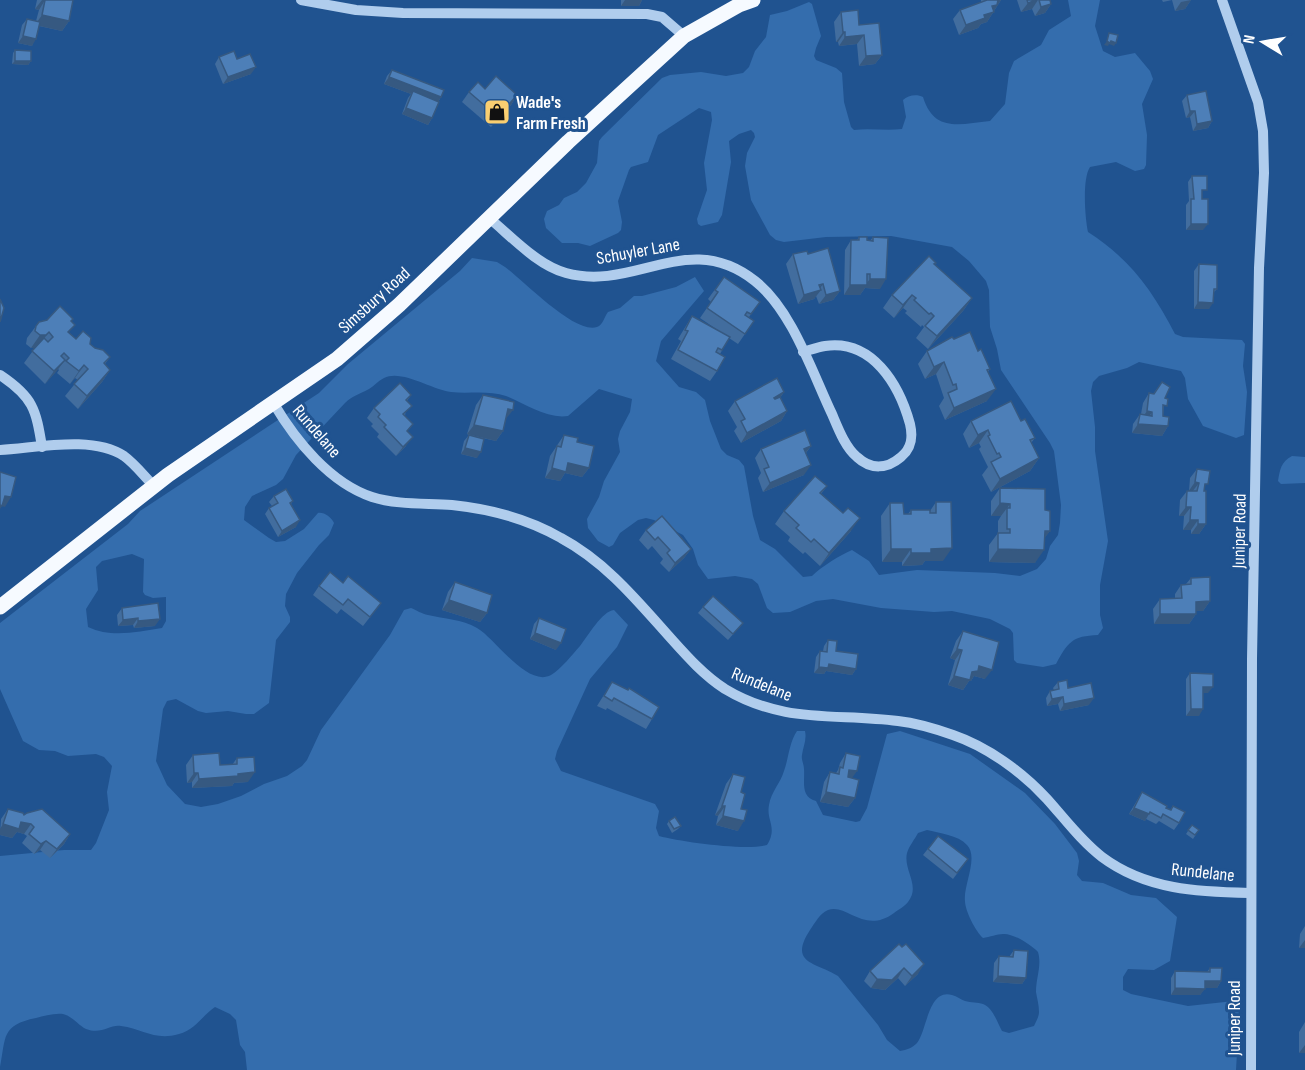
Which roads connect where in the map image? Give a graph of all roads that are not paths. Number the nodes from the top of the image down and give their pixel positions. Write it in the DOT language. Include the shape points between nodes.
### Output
graph roads {
  1 [pos="301,0"];
  2 [pos="753,0"];
  3 [pos="1222,0"];
  4 [pos="684,36"];
  5 [pos="489,218"];
  6 [pos="803,352"];
  7 [pos="0,375"];
  8 [pos="274,405"];
  9 [pos="42,447"];
  10 [pos="0,450"];
  11 [pos="154,486"];
  12 [pos="0,607"];
  13 [pos="1250,893"];
  14 [pos="1251,1070"];
  1 -- 4 [label="street" via="403,13 647,14 662,17"];
  2 -- 4 [label="main road, Simsbury Road"];
  3 -- 13 [label="street, Juniper Road" via="1258,102 1263,131"];
  4 -- 5 [label="main road, Simsbury Road"];
  5 -- 6 [label="street, Schuyler Lane" via="539,259 567,273 607,276 684,259 707,260 728,267 752,278 766,291"];
  5 -- 8 [label="main road, Simsbury Road" via="399,306 346,352"];
  6 -- 6 [label="street, Schuyler Lane" via="854,455 880,467 906,453 912,439 907,414 892,383 874,360 856,348 839,346"];
  7 -- 9 [label="street" via="31,402"];
  8 -- 11 [label="main road, Simsbury Road"];
  8 -- 13 [label="street, Rundelane" via="307,450 356,490 392,501 474,508 506,515 561,538 591,556 691,661 737,696 793,714 900,721 954,735 1025,778 1074,831 1102,857 1125,871 1176,888"];
  9 -- 10 [label="street"];
  9 -- 11 [label="street" via="87,445 115,452"];
  11 -- 12 [label="main road, Simsbury Road"];
  13 -- 14 [label="street, Juniper Road"];
}
